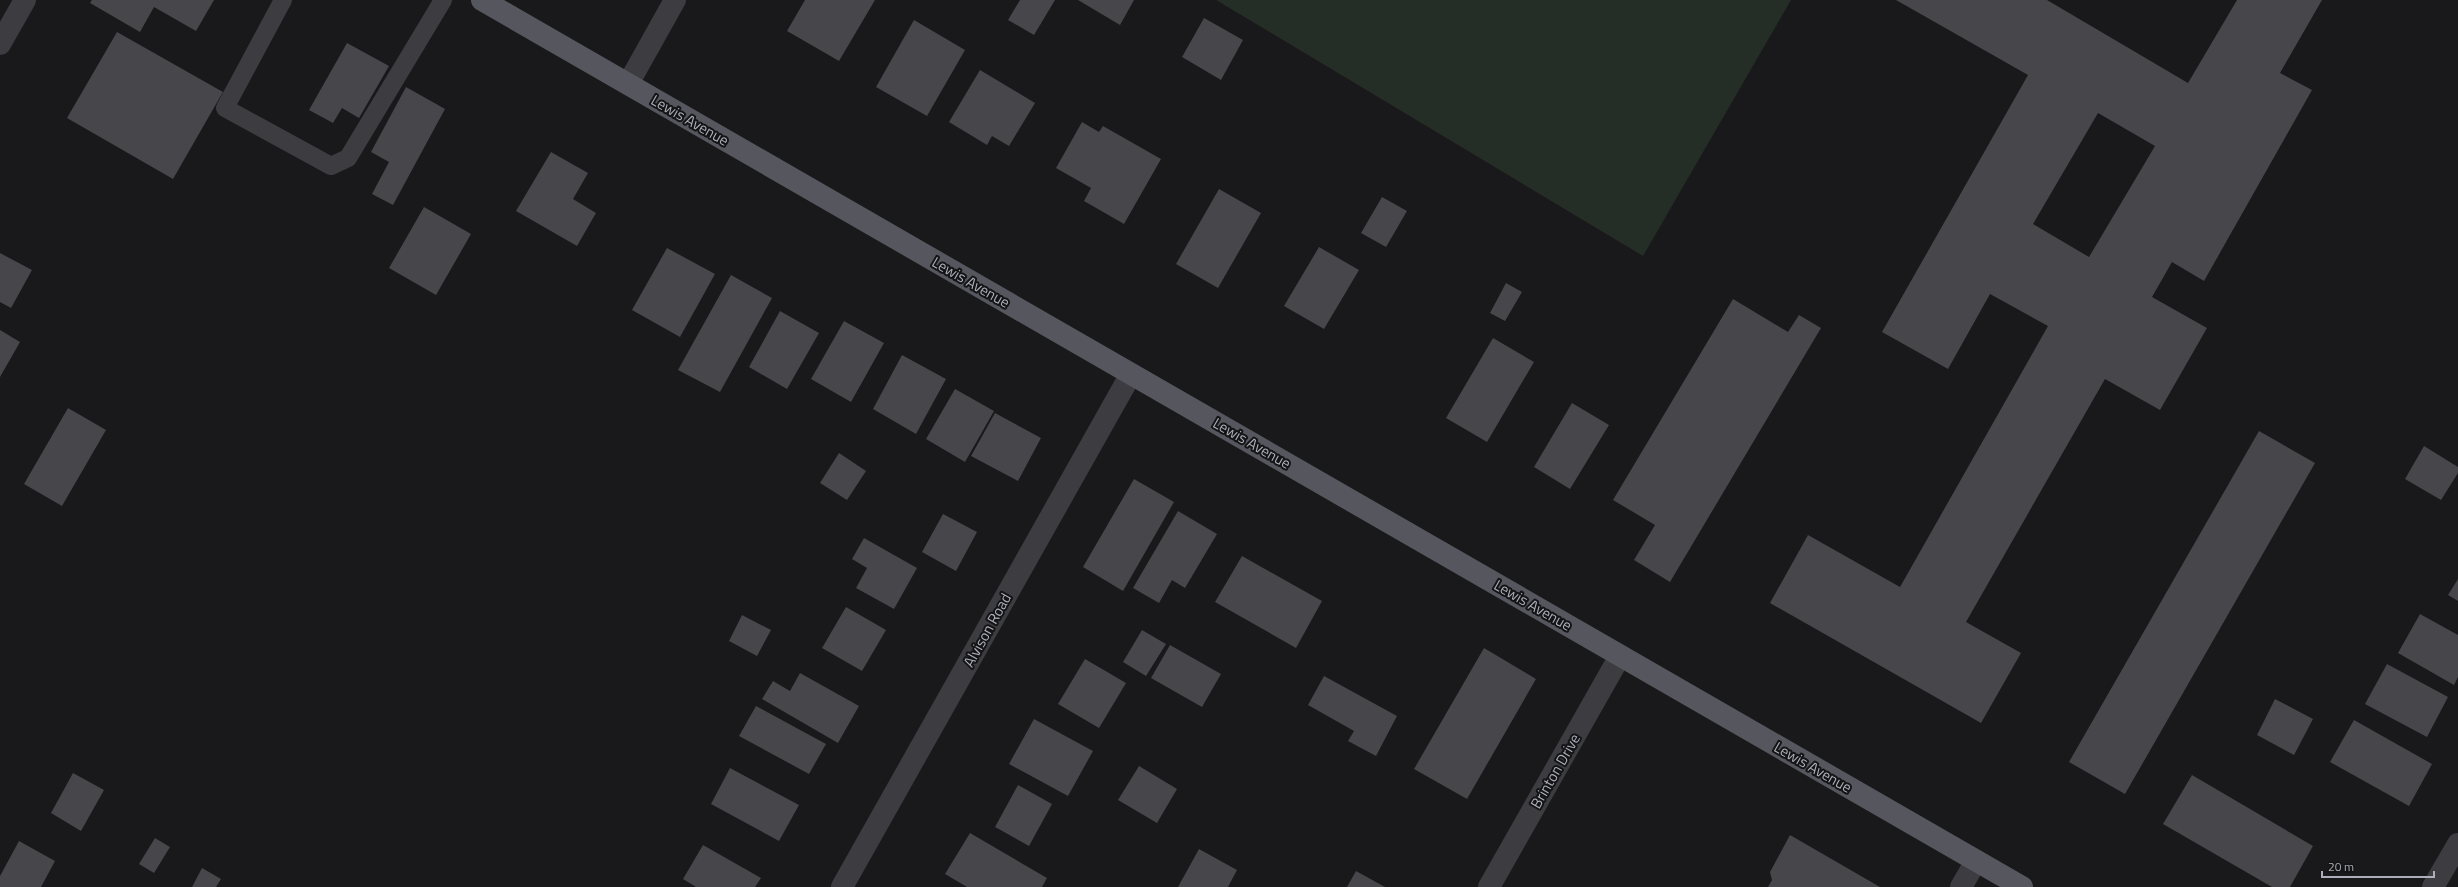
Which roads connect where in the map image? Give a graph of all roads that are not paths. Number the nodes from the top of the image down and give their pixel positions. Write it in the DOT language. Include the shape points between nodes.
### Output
graph roads {
  1 [pos="25,0"];
  2 [pos="283,0"];
  3 [pos="443,0"];
  4 [pos="482,0"];
  5 [pos="675,0"];
  6 [pos="0,44"];
  7 [pos="628,84"];
  8 [pos="1131,374"];
  9 [pos="1620,656"];
  10 [pos="2458,844"];
  11 [pos="1976,861"];
  12 [pos="842,887"];
  13 [pos="1489,887"];
  14 [pos="1961,887"];
  15 [pos="2022,887"];
  16 [pos="2433,887"];
  1 -- 6 [label="street"];
  2 -- 3 [label="lane" via="224,108 331,166 348,158"];
  4 -- 7 [label="main road, Lewis Avenue"];
  5 -- 7 [label="street"];
  7 -- 8 [label="main road, Lewis Avenue"];
  8 -- 9 [label="main road, Lewis Avenue"];
  8 -- 12 [label="street, Alvison Road"];
  9 -- 11 [label="main road, Lewis Avenue"];
  9 -- 13 [label="street, Brinton Drive"];
  10 -- 16 [label="street"];
  11 -- 14 [label="street"];
  11 -- 15 [label="main road, Lewis Avenue"];
}
